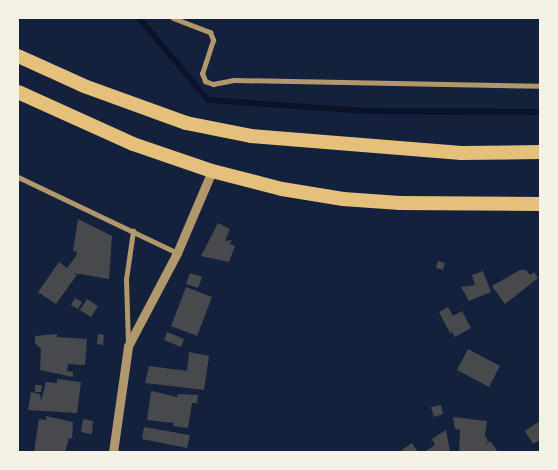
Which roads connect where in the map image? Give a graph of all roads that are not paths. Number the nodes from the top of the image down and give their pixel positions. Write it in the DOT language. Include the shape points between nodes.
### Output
graph roads {
  1 [pos="173,18"];
  2 [pos="18,56"];
  3 [pos="540,86"];
  4 [pos="18,92"];
  5 [pos="540,152"];
  6 [pos="212,171"];
  7 [pos="18,177"];
  8 [pos="540,204"];
  9 [pos="133,231"];
  10 [pos="177,253"];
  11 [pos="128,346"];
  12 [pos="113,452"];
  1 -- 3 [label="street" via="210,32 213,40 202,73 206,81 213,84 234,80"];
  2 -- 5 [label="highway" via="84,86 186,123 251,136 461,152"];
  4 -- 6 [label="highway" via="90,127"];
  6 -- 8 [label="highway" via="282,189 343,199 449,205"];
  6 -- 10 [label="street"];
  7 -- 9 [label="street"];
  9 -- 10 [label="street"];
  9 -- 11 [label="street" via="126,279"];
  10 -- 11 [label="street"];
  11 -- 12 [label="street"];
}
